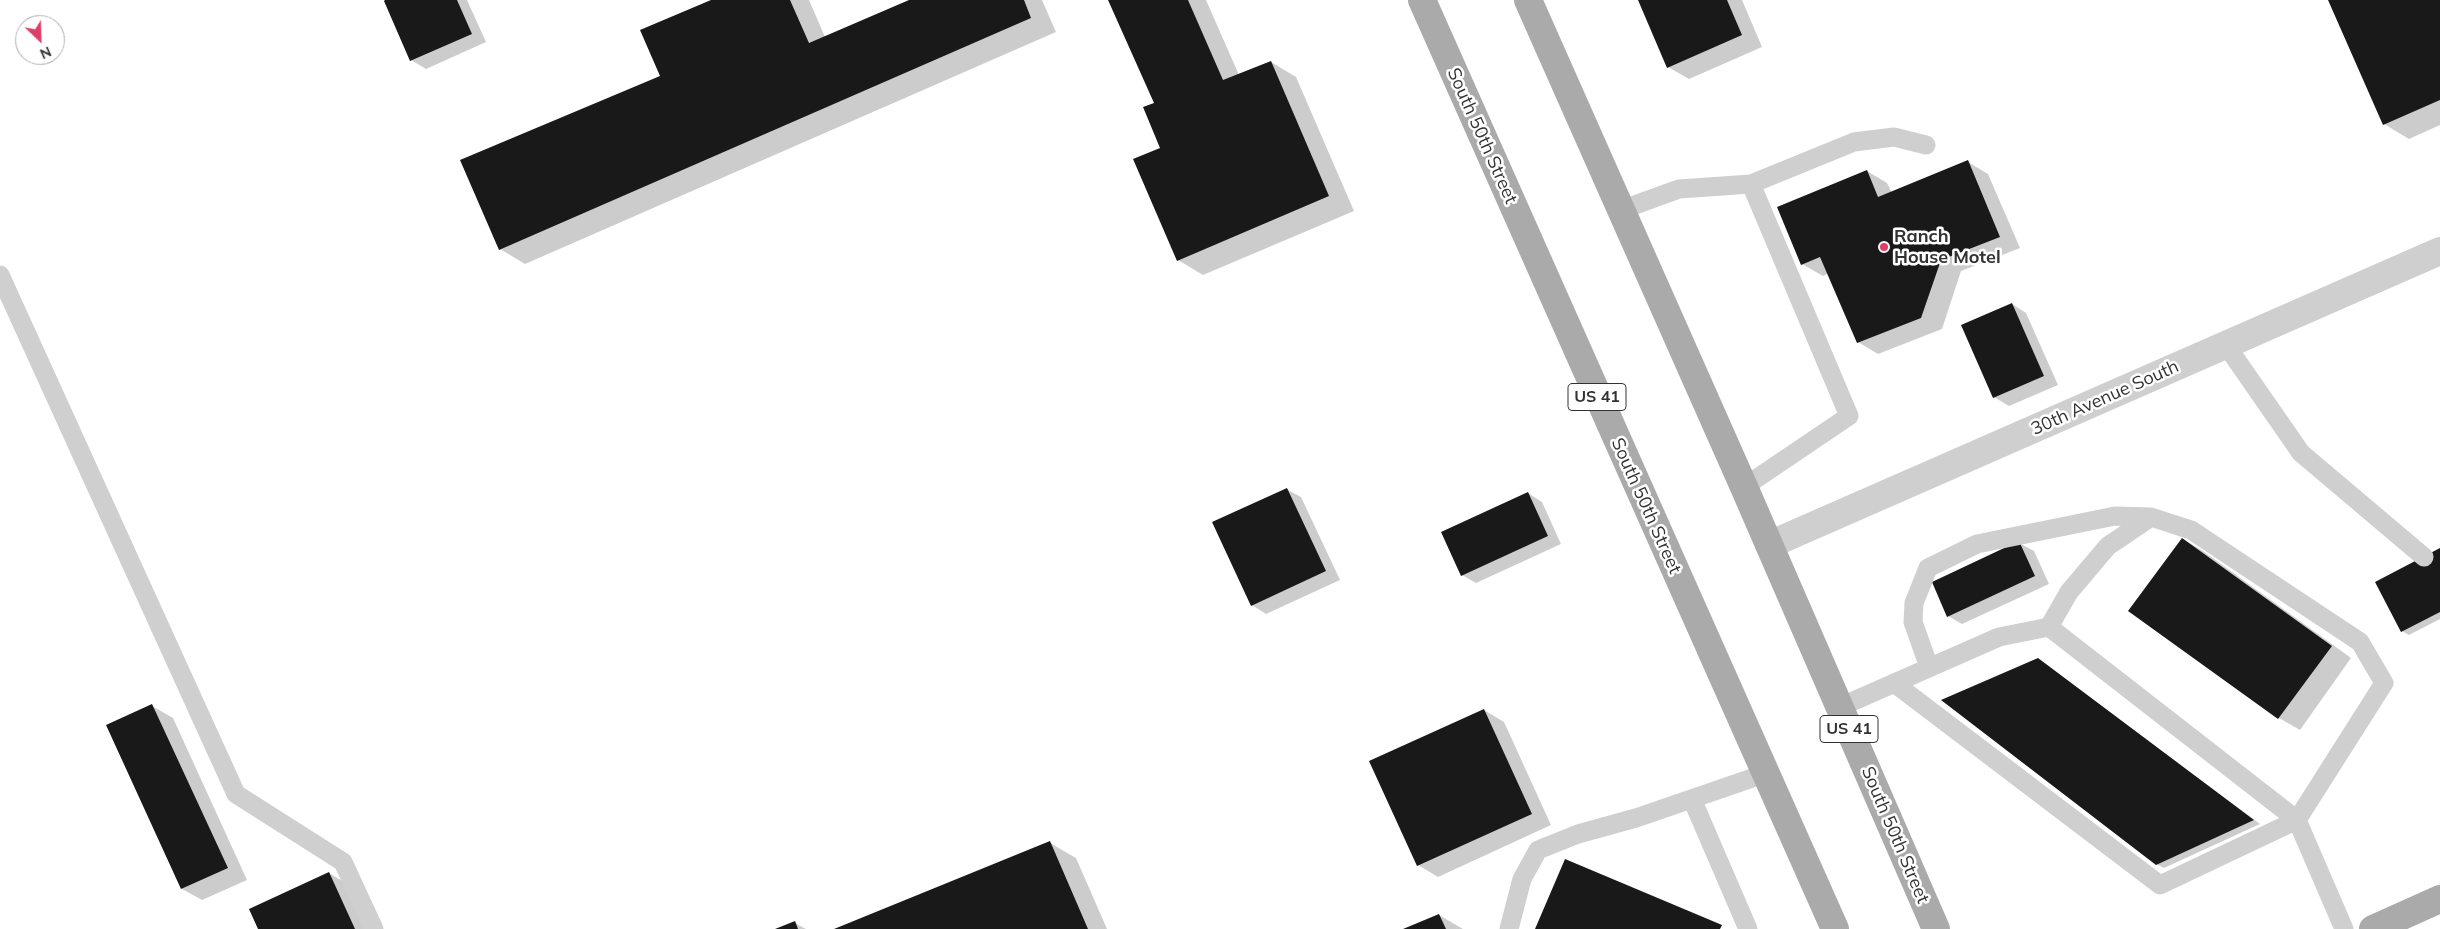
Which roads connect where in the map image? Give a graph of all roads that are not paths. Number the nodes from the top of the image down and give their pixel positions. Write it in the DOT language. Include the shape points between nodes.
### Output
graph roads {
  1 [pos="1422,0"];
  2 [pos="1528,0"];
  3 [pos="1926,145"];
  4 [pos="1751,184"];
  5 [pos="1621,210"];
  6 [pos="2440,251"];
  7 [pos="0,275"];
  8 [pos="2226,345"];
  9 [pos="1744,487"];
  10 [pos="2151,516"];
  11 [pos="1769,546"];
  12 [pos="2424,557"];
  13 [pos="2049,627"];
  14 [pos="1929,668"];
  15 [pos="1894,683"];
  16 [pos="1840,707"];
  17 [pos="1764,774"];
  18 [pos="1692,799"];
  19 [pos="2297,820"];
  20 [pos="2440,899"];
  21 [pos="374,929"];
  22 [pos="1509,929"];
  23 [pos="1748,929"];
  24 [pos="1835,929"];
  25 [pos="1936,929"];
  26 [pos="2344,929"];
  27 [pos="2373,929"];
  1 -- 17 [label="main road, South 50th Street / US 41"];
  2 -- 5 [label="main road, South 50th Street / US 41"];
  3 -- 4 [label="lane" via="1894,137 1854,142"];
  4 -- 5 [label="lane" via="1679,189"];
  4 -- 9 [label="lane" via="1849,416"];
  5 -- 9 [label="main road, South 50th Street / US 41"];
  6 -- 8 [label="street, 30th Avenue South"];
  7 -- 21 [label="lane" via="236,794 343,862"];
  8 -- 11 [label="street, 30th Avenue South"];
  8 -- 12 [label="lane" via="2301,453"];
  9 -- 11 [label="main road, South 50th Street / US 41"];
  10 -- 13 [label="lane" via="2108,546 2069,592"];
  10 -- 14 [label="lane" via="2115,516 1977,544 1928,568 1914,603 1913,622"];
  10 -- 19 [label="lane" via="2191,530 2360,642 2384,683"];
  11 -- 16 [label="main road, South 50th Street / US 41"];
  13 -- 14 [label="lane" via="1999,636"];
  13 -- 19 [label="lane"];
  14 -- 15 [label="lane"];
  15 -- 16 [label="lane"];
  15 -- 19 [label="lane" via="2160,885"];
  16 -- 25 [label="main road, South 50th Street / US 41"];
  17 -- 18 [label="lane"];
  17 -- 24 [label="main road, South 50th Street / US 41"];
  18 -- 22 [label="lane" via="1578,834 1538,850 1522,879"];
  18 -- 23 [label="lane"];
  19 -- 26 [label="lane"];
  20 -- 27 [label="main road"];
}
